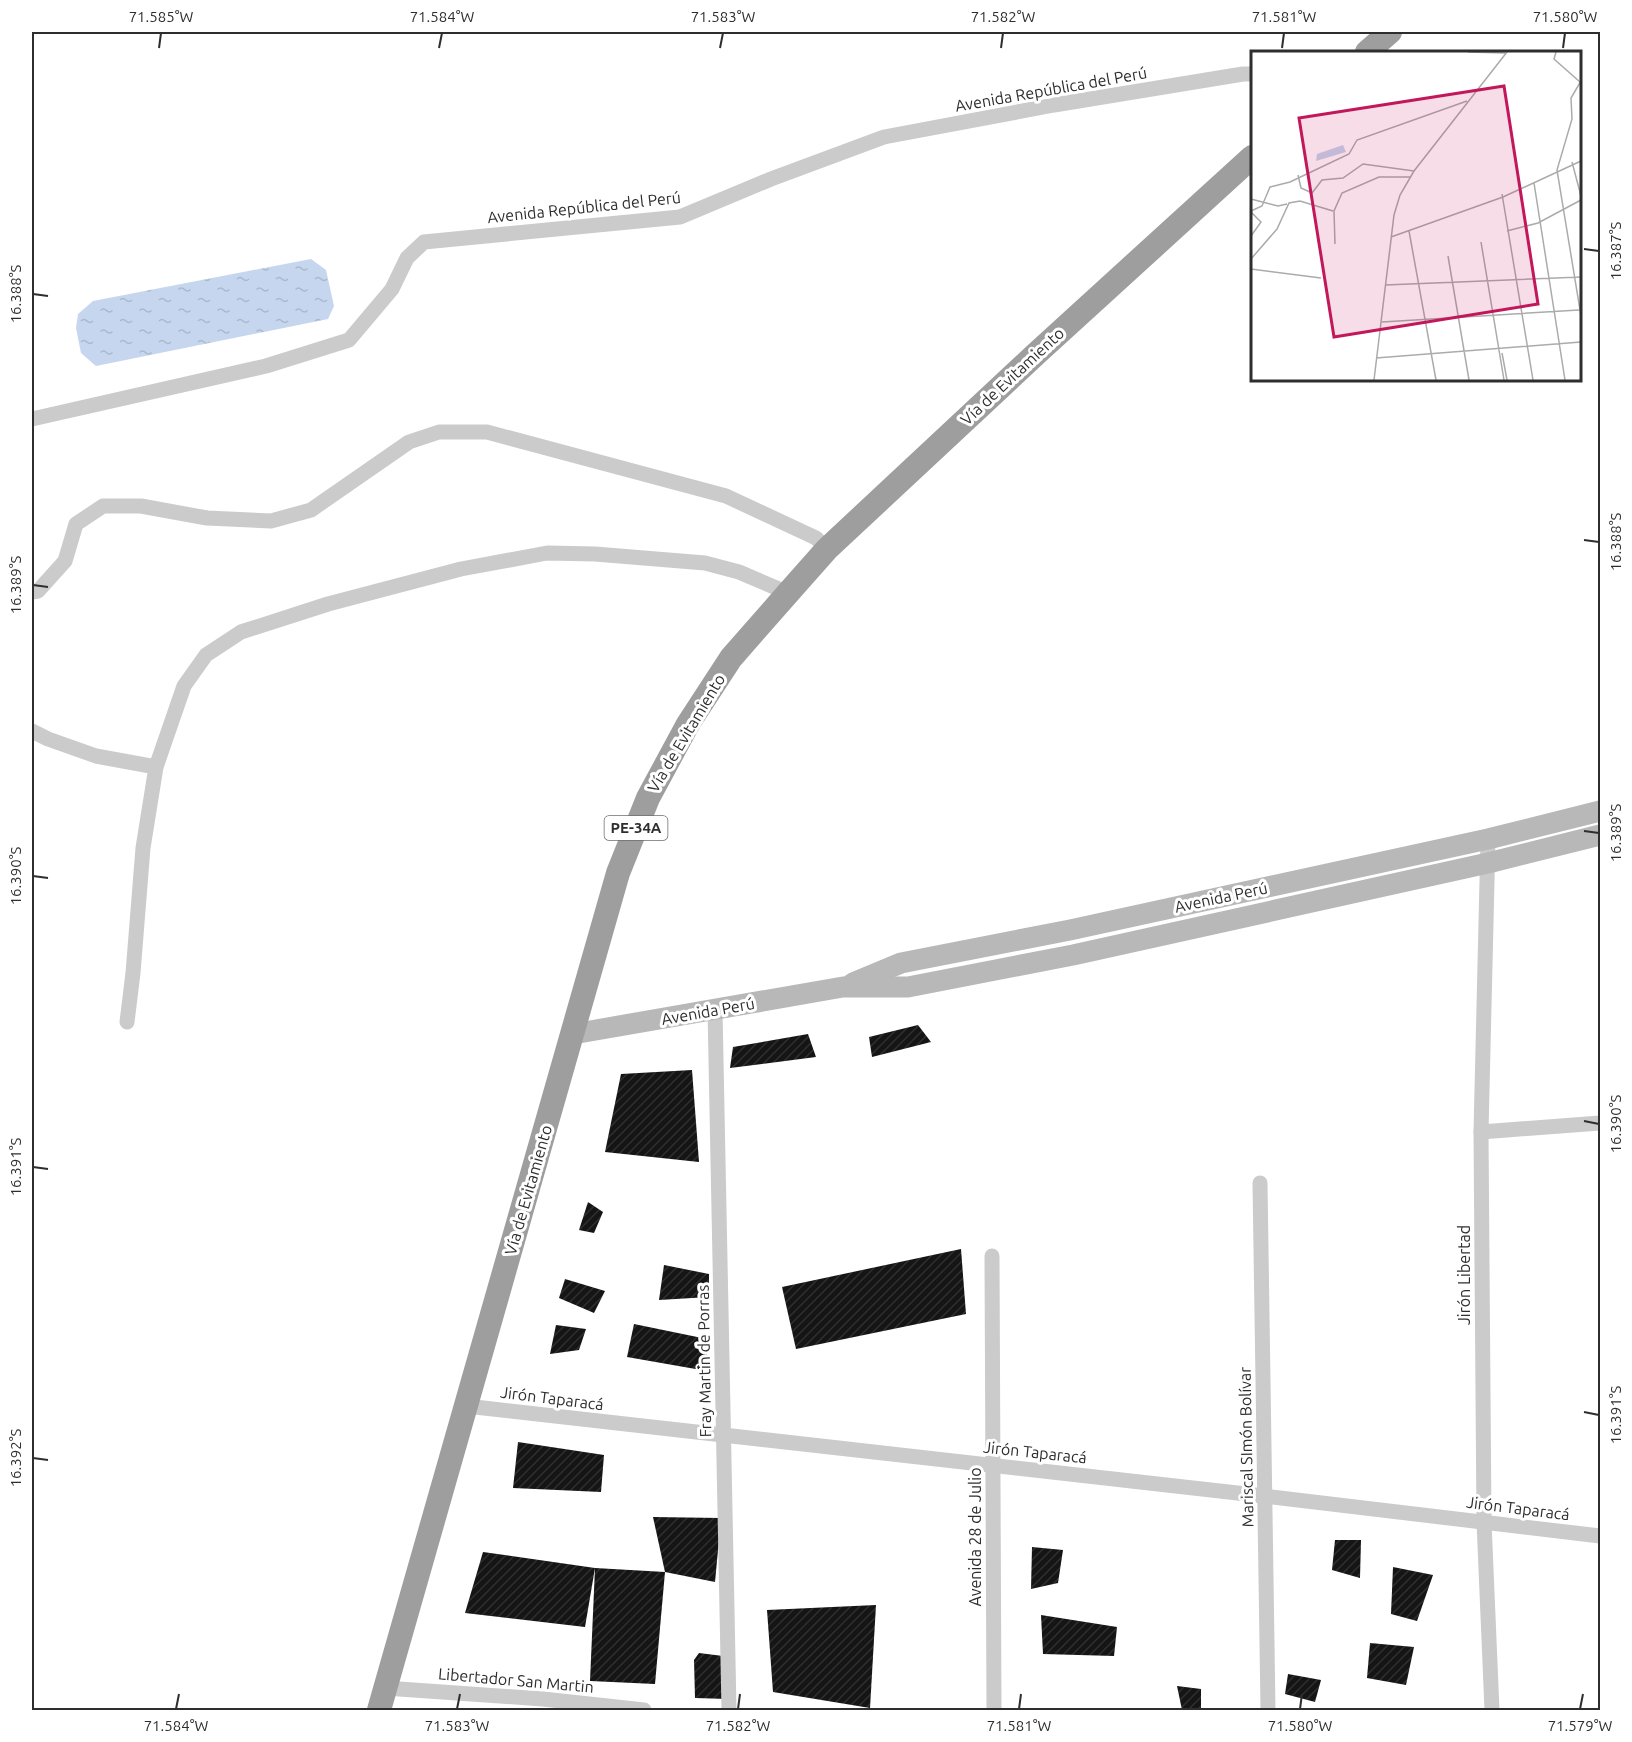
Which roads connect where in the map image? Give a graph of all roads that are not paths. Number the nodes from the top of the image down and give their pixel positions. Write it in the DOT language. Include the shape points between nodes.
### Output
graph roads {
  1 [pos="1390,32"];
  2 [pos="1368,51"];
  3 [pos="1251,74"];
  4 [pos="1251,158"];
  5 [pos="32,418"];
  6 [pos="827,549"];
  7 [pos="32,592"];
  8 [pos="788,593"];
  9 [pos="32,731"];
  10 [pos="156,767"];
  11 [pos="1600,811"];
  12 [pos="1600,835"];
  13 [pos="1488,838"];
  14 [pos="1488,863"];
  15 [pos="843,987"];
  16 [pos="715,1010"];
  17 [pos="127,1022"];
  18 [pos="573,1034"];
  19 [pos="1600,1123"];
  20 [pos="1481,1132"];
  21 [pos="1260,1184"];
  22 [pos="992,1256"];
  23 [pos="466,1406"];
  24 [pos="724,1436"];
  25 [pos="993,1466"];
  26 [pos="1264,1496"];
  27 [pos="1484,1522"];
  28 [pos="1600,1536"];
  29 [pos="382,1699"];
  30 [pos="644,1710"];
  31 [pos="729,1710"];
  32 [pos="994,1710"];
  33 [pos="1268,1710"];
  34 [pos="1492,1710"];
  1 -- 2 [label="highway"];
  3 -- 5 [label="street, Avenida República del Perú" via="884,137 680,217 424,242 407,258 392,290 349,340 266,366"];
  4 -- 6 [label="highway, Vía de Evitamiento / PE-34A"];
  6 -- 7 [label="street" via="816,537 726,496 487,432 439,432 409,442 311,510 271,521 207,518 141,506 103,506 76,524 65,561 38,591"];
  6 -- 8 [label="highway, Vía de Evitamiento / PE-34A"];
  8 -- 10 [label="street" via="739,572 705,563 547,553 461,569 328,604 241,632 206,655 184,686"];
  8 -- 18 [label="highway, Vía de Evitamiento / PE-34A" via="731,658 688,724 648,798 618,873"];
  9 -- 10 [label="street" via="96,756"];
  10 -- 17 [label="street" via="143,848"];
  11 -- 13 [label="main road, Avenida Perú"];
  12 -- 14 [label="main road, Avenida Perú"];
  13 -- 14 [label="street, Jirón Libertad"];
  13 -- 15 [label="main road, Avenida Perú" via="901,963"];
  14 -- 15 [label="main road, Avenida Perú" via="1073,955 908,987"];
  14 -- 20 [label="street, Jirón Libertad"];
  15 -- 16 [label="main road, Avenida Perú"];
  16 -- 18 [label="main road, Avenida Perú"];
  16 -- 24 [label="street, Fray Martin de Porras"];
  18 -- 23 [label="highway, Vía de Evitamiento / PE-34A"];
  19 -- 20 [label="street"];
  20 -- 27 [label="street, Jirón Libertad"];
  21 -- 26 [label="street, Mariscal SImón Bolívar"];
  22 -- 25 [label="street, Avenida 28 de Julio"];
  23 -- 24 [label="street, Jirón Taparacá"];
  23 -- 29 [label="highway, Vía de Evitamiento / PE-34A"];
  24 -- 25 [label="street, Jirón Taparacá"];
  24 -- 31 [label="street, Fray Martin de Porras"];
  25 -- 26 [label="street, Jirón Taparacá"];
  25 -- 32 [label="street, Avenida 28 de Julio"];
  26 -- 27 [label="street, Jirón Taparacá"];
  26 -- 33 [label="street, Mariscal SImón Bolívar"];
  27 -- 28 [label="street, Jirón Taparacá"];
  27 -- 34 [label="street, Jirón Libertad"];
  29 -- 30 [label="street, Libertador San Martin" via="543,1700"];
}
